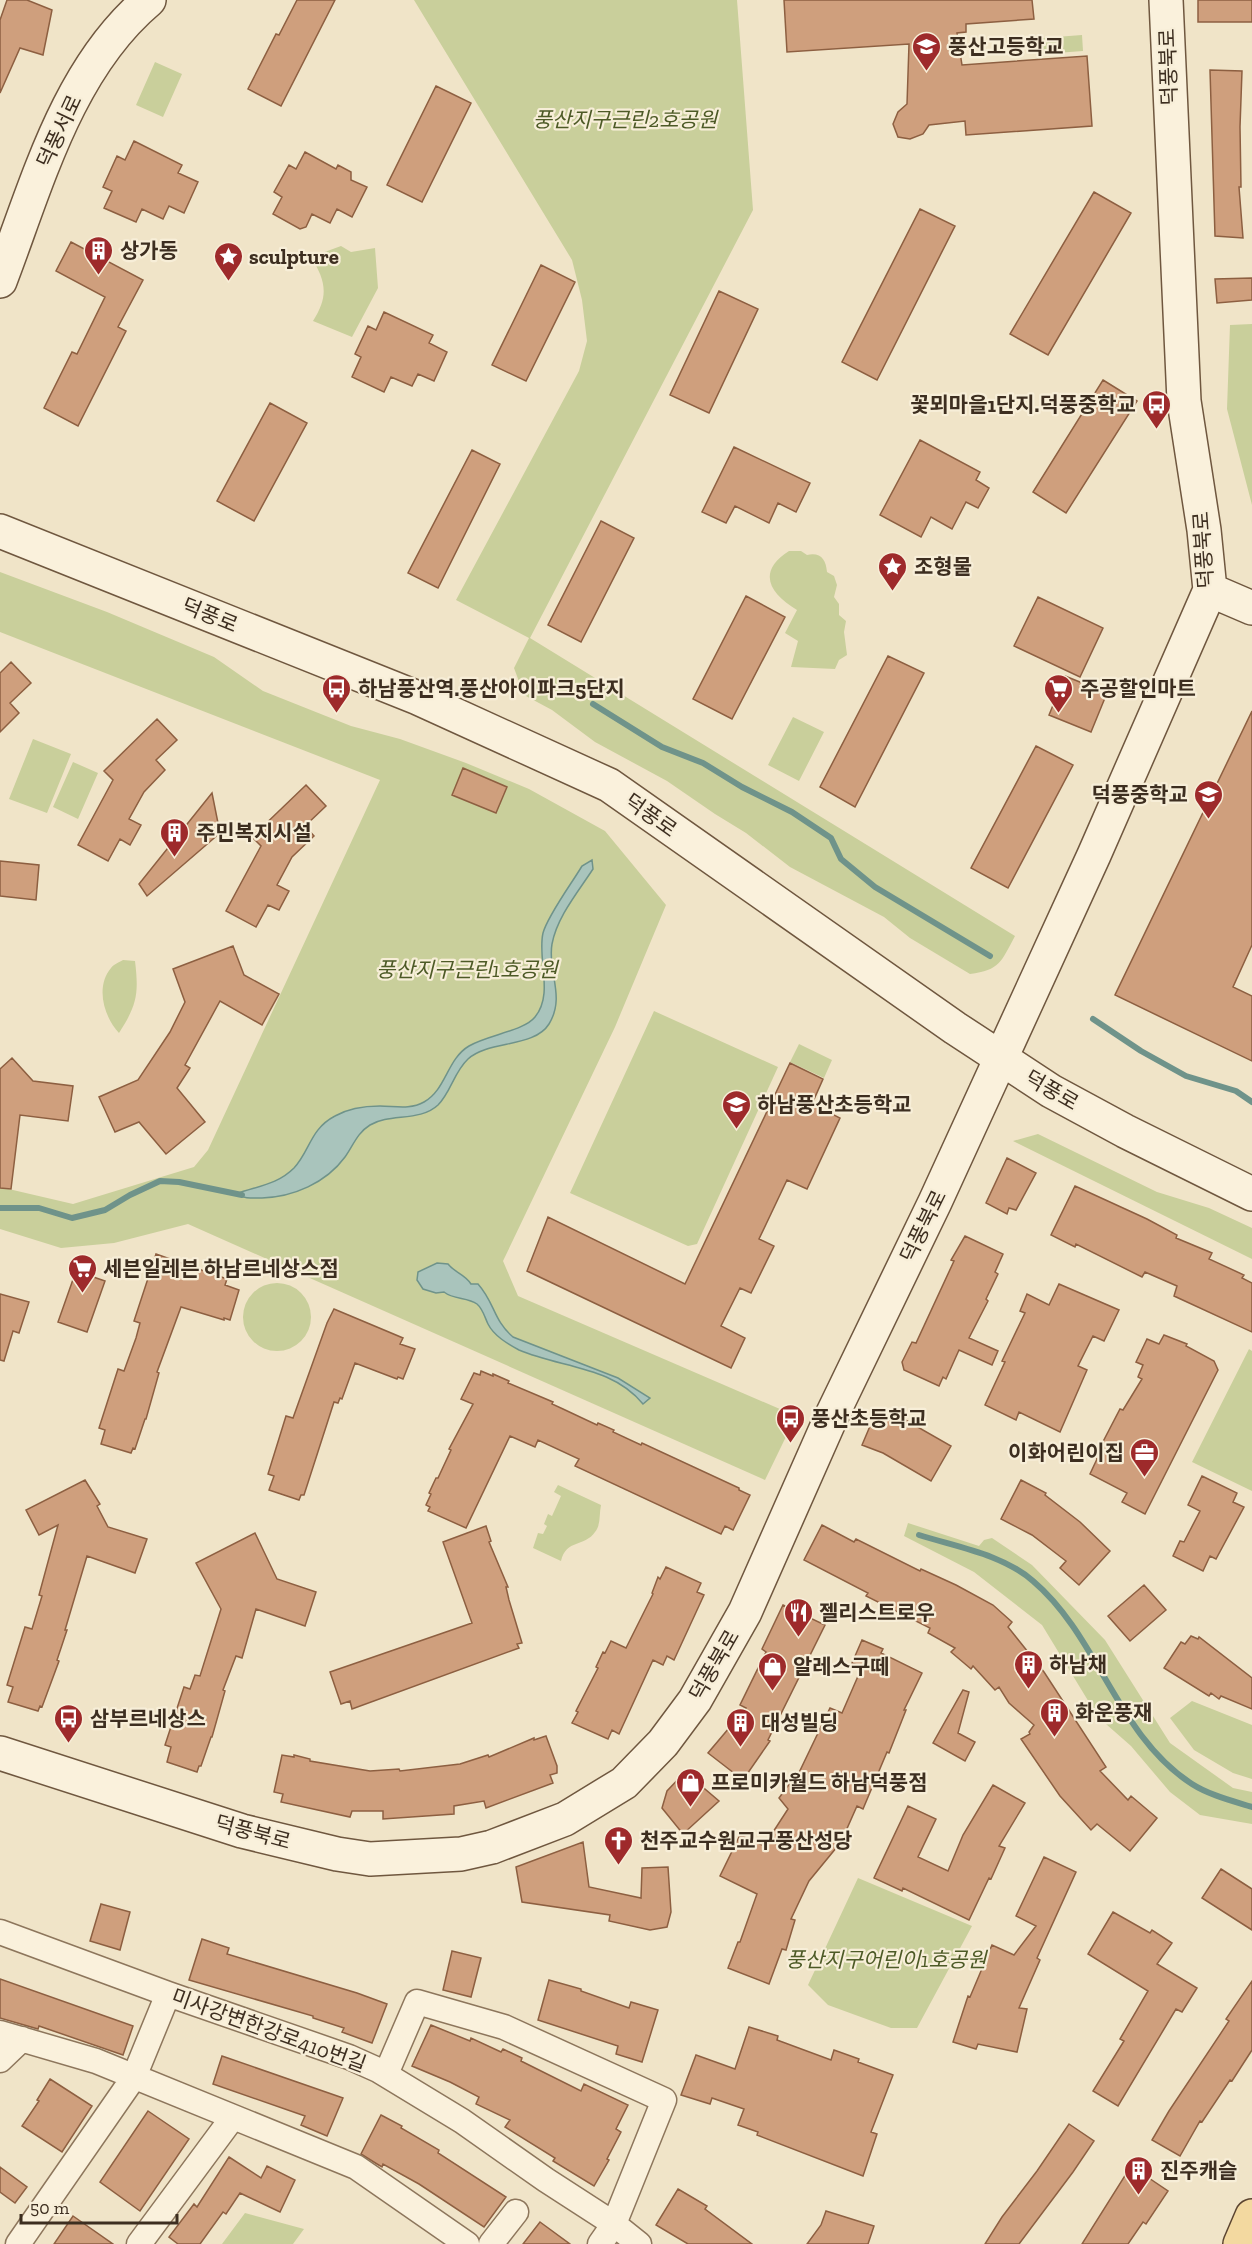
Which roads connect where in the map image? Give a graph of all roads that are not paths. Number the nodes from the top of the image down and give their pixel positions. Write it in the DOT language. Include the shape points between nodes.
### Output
graph roads {
  1 [pos="149,0"];
  2 [pos="1166,0"];
  3 [pos="0,281"];
  4 [pos="0,531"];
  5 [pos="1210,590"];
  6 [pos="1252,608"];
  7 [pos="1000,1059"];
  8 [pos="1252,1194"];
  9 [pos="0,1753"];
  10 [pos="0,1932"];
  11 [pos="168,1994"];
  12 [pos="11,2036"];
  13 [pos="0,2060"];
  14 [pos="386,2074"];
  15 [pos="134,2077"];
  16 [pos="233,2117"];
  17 [pos="516,2212"];
  18 [pos="1252,2216"];
  19 [pos="614,2224"];
  20 [pos="1252,2233"];
  21 [pos="18,2244"];
  22 [pos="139,2244"];
  23 [pos="467,2244"];
  24 [pos="490,2244"];
  25 [pos="600,2244"];
  26 [pos="639,2244"];
  27 [pos="1242,2244"];
  1 -- 3 [label="street, 덕풍서로" via="131,15 87,74 52,137"];
  2 -- 5 [label="street, 덕풍북로" via="1184,401"];
  4 -- 7 [label="street, 덕풍로" via="418,698 609,785"];
  5 -- 6 [label="street"];
  5 -- 7 [label="street, 덕풍북로"];
  7 -- 8 [label="street, 덕풍로" via="1125,1131"];
  7 -- 9 [label="street, 덕풍북로" via="833,1413 745,1612 695,1700 663,1743 624,1783 565,1819 492,1847 461,1854 370,1859 242,1831"];
  10 -- 11 [label="street, 미사강변한강로410번길"];
  11 -- 14 [label="street, 미사강변한강로410번길" via="349,2057"];
  11 -- 15 [label="street"];
  12 -- 13 [label="street"];
  12 -- 15 [label="street" via="96,2061"];
  14 -- 19 [label="street, 미사강변한강로410번길"];
  14 -- 19 [label="street" via="417,2002 504,2027 664,2100"];
  15 -- 16 [label="street"];
  15 -- 21 [label="street"];
  16 -- 22 [label="street"];
  16 -- 23 [label="street" via="356,2167"];
  17 -- 24 [label="street"];
  18 -- 27 [label="main road"];
  19 -- 25 [label="street"];
  19 -- 26 [label="street, 미사강변한강로410번길"];
  20 -- 27 [label="main road"];
}
